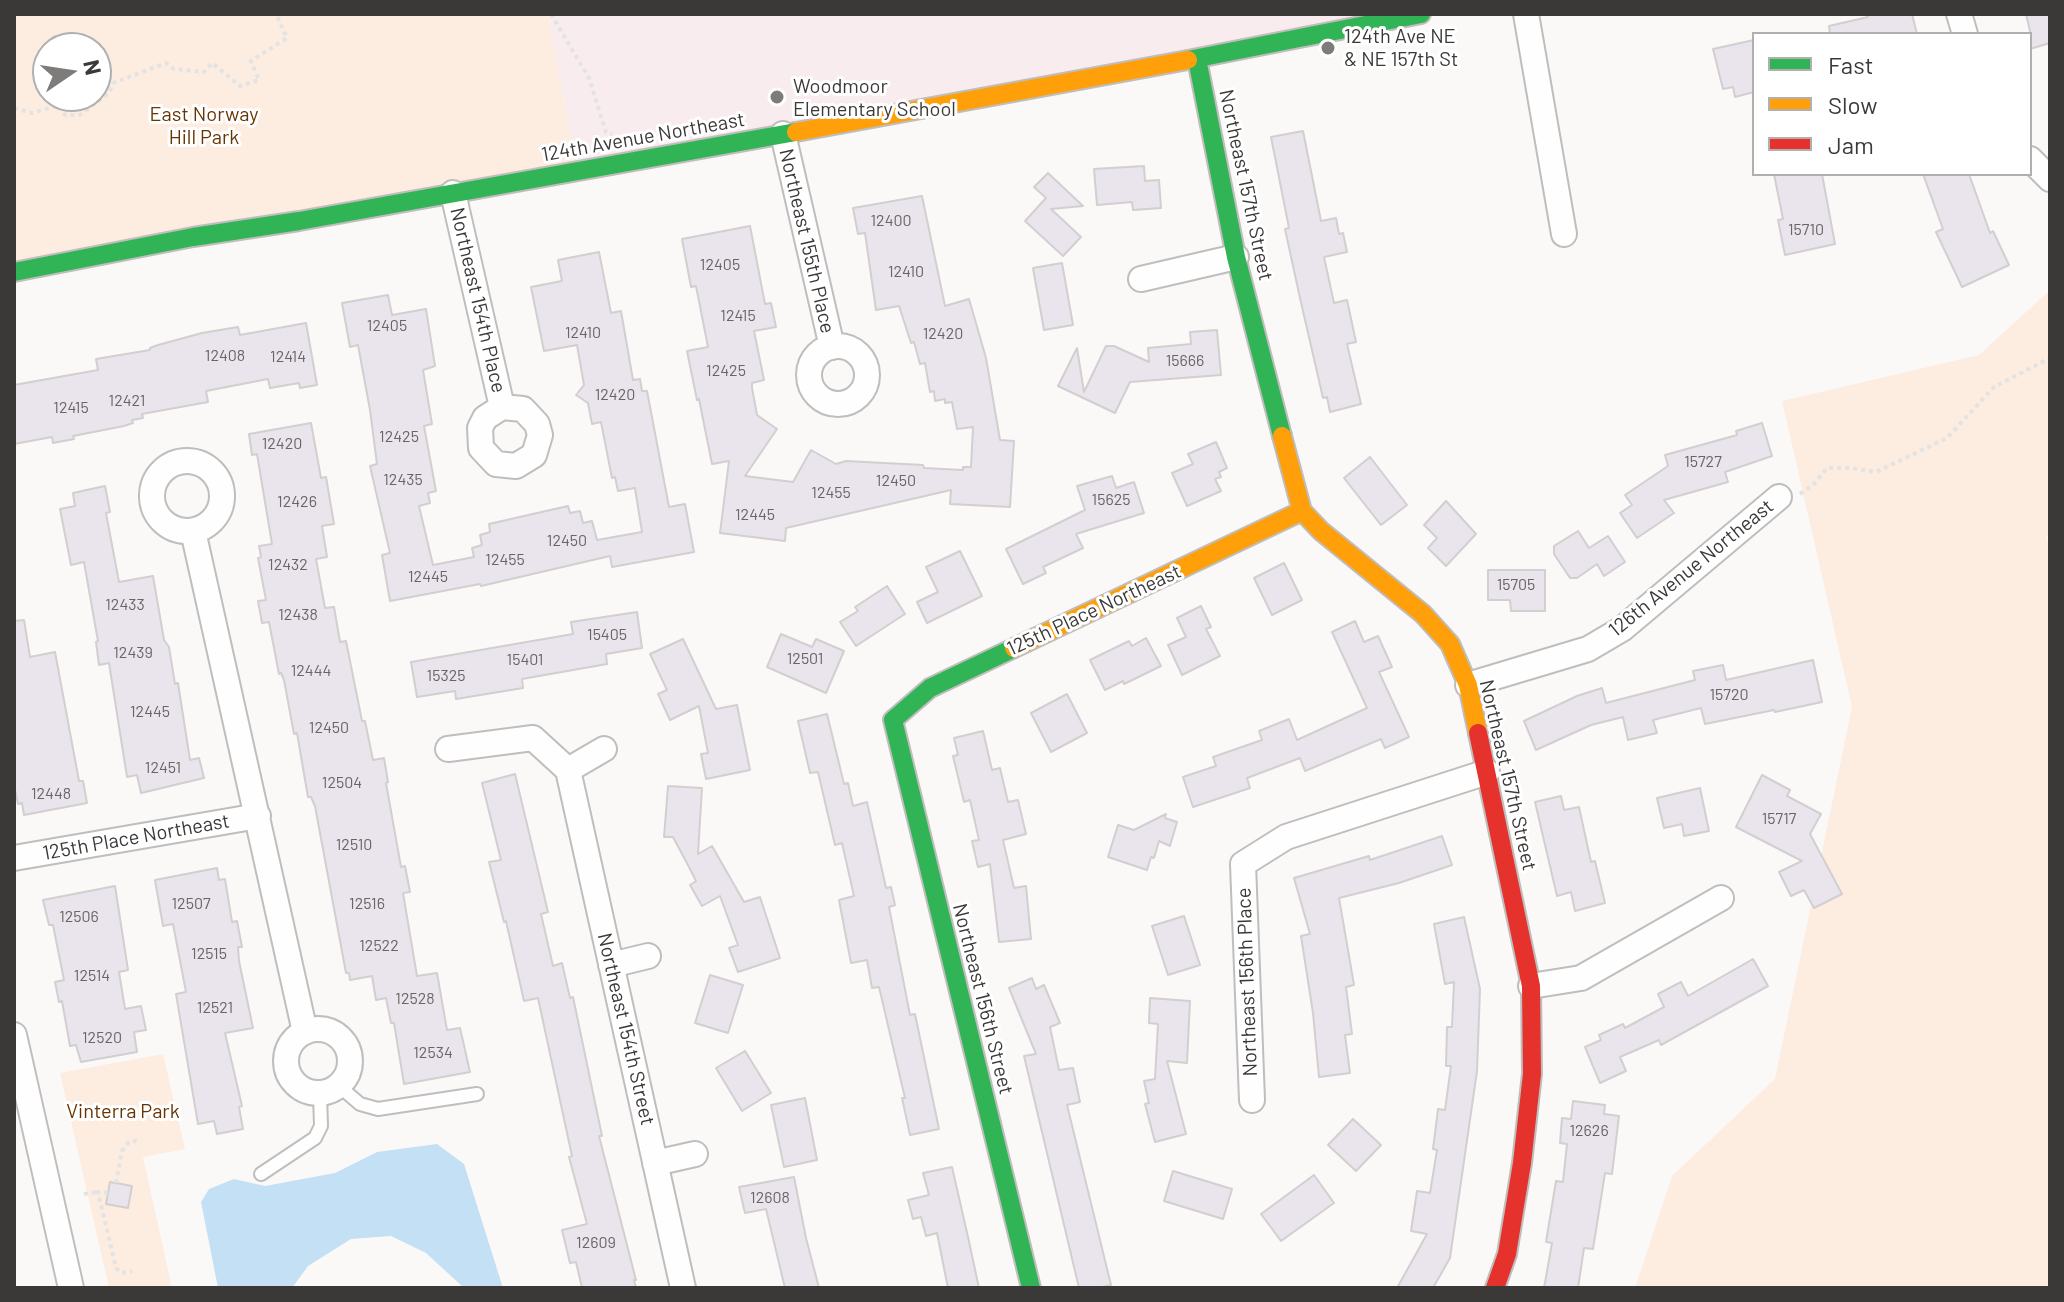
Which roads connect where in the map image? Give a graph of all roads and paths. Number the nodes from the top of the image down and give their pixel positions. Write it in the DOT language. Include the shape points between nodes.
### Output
graph roads {
  1 [pos="279,14"];
  2 [pos="551,14"];
  3 [pos="1421,14"];
  4 [pos="1526,14"];
  5 [pos="1197,59"];
  6 [pos="14,108"];
  7 [pos="783,134"];
  8 [pos="619,136"];
  9 [pos="2032,161"];
  10 [pos="2050,179"];
  11 [pos="453,193"];
  12 [pos="1564,234"];
  13 [pos="1236,257"];
  14 [pos="14,272"];
  15 [pos="1141,279"];
  16 [pos="832,347"];
  17 [pos="2050,358"];
  18 [pos="502,407"];
  19 [pos="1779,497"];
  20 [pos="1302,511"];
  21 [pos="193,531"];
  22 [pos="1468,685"];
  23 [pos="893,720"];
  24 [pos="448,749"];
  25 [pos="604,749"];
  26 [pos="568,770"];
  27 [pos="1487,772"];
  28 [pos="258,816"];
  29 [pos="14,858"];
  30 [pos="1721,898"];
  31 [pos="648,956"];
  32 [pos="611,965"];
  33 [pos="1531,986"];
  34 [pos="305,1032"];
  35 [pos="14,1035"];
  36 [pos="329,1090"];
  37 [pos="477,1094"];
  38 [pos="1252,1100"];
  39 [pos="135,1138"];
  40 [pos="26,1145"];
  41 [pos="695,1154"];
  42 [pos="655,1163"];
  43 [pos="261,1174"];
  44 [pos="116,1183"];
  45 [pos="98,1192"];
  46 [pos="108,1193"];
  47 [pos="84,1194"];
  48 [pos="132,1271"];
  49 [pos="71,1288"];
  50 [pos="683,1288"];
  51 [pos="1031,1288"];
  52 [pos="1495,1288"];
  1 -- 6 [label="path" via="287,38 251,61 259,80 240,86 212,63 204,72 166,63 113,83 109,93 80,115 65,115 59,105 32,113"];
  2 -- 8 [label="path" via="589,78 606,132"];
  3 -- 5 [label="street, 124th Avenue Northeast"];
  4 -- 12 [label="street"];
  5 -- 7 [label="street, 124th Avenue Northeast"];
  5 -- 13 [label="street, Northeast 157th Street"];
  7 -- 11 [label="street, 124th Avenue Northeast"];
  7 -- 16 [label="street, Northeast 155th Place"];
  9 -- 10 [label="street"];
  11 -- 14 [label="street, 124th Avenue Northeast"];
  11 -- 18 [label="street, Northeast 154th Place"];
  13 -- 15 [label="street"];
  13 -- 20 [label="street, Northeast 157th Street"];
  17 -- 19 [label="path" via="1994,387 1947,438 1876,472 1827,468 1792,499"];
  19 -- 22 [label="street, 126th Avenue Northeast" via="1622,629 1588,649"];
  20 -- 22 [label="street, Northeast 157th Street" via="1423,614 1450,644"];
  20 -- 23 [label="street, 125th Place Northeast" via="930,688"];
  21 -- 28 [label="street"];
  22 -- 27 [label="street, Northeast 157th Street"];
  23 -- 51 [label="street, Northeast 156th Street"];
  24 -- 26 [label="street" via="533,738"];
  25 -- 26 [label="street"];
  26 -- 32 [label="street, Northeast 154th Street"];
  27 -- 33 [label="street, Northeast 157th Street"];
  27 -- 38 [label="street, Northeast 156th Place" via="1286,837 1243,864"];
  28 -- 29 [label="street, 125th Place Northeast"];
  28 -- 34 [label="street"];
  30 -- 33 [label="street" via="1581,978"];
  31 -- 32 [label="street"];
  32 -- 42 [label="street, Northeast 154th Street"];
  33 -- 52 [label="street, Northeast 157th Street" via="1532,1074 1522,1163 1507,1254"];
  34 -- 36 [label="street" via="287,1050 287,1071 299,1088"];
  34 -- 36 [label="street" via="331,1032 346,1046 346,1077"];
  35 -- 40 [label="street"];
  36 -- 37 [label="lane" via="378,1109"];
  36 -- 43 [label="lane" via="315,1138"];
  39 -- 44 [label="path" via="122,1151"];
  40 -- 49 [label="street"];
  41 -- 42 [label="street"];
  42 -- 50 [label="street, Northeast 154th Street"];
  45 -- 46 [label="path"];
  45 -- 47 [label="path"];
  45 -- 48 [label="path" via="116,1268"];
}
